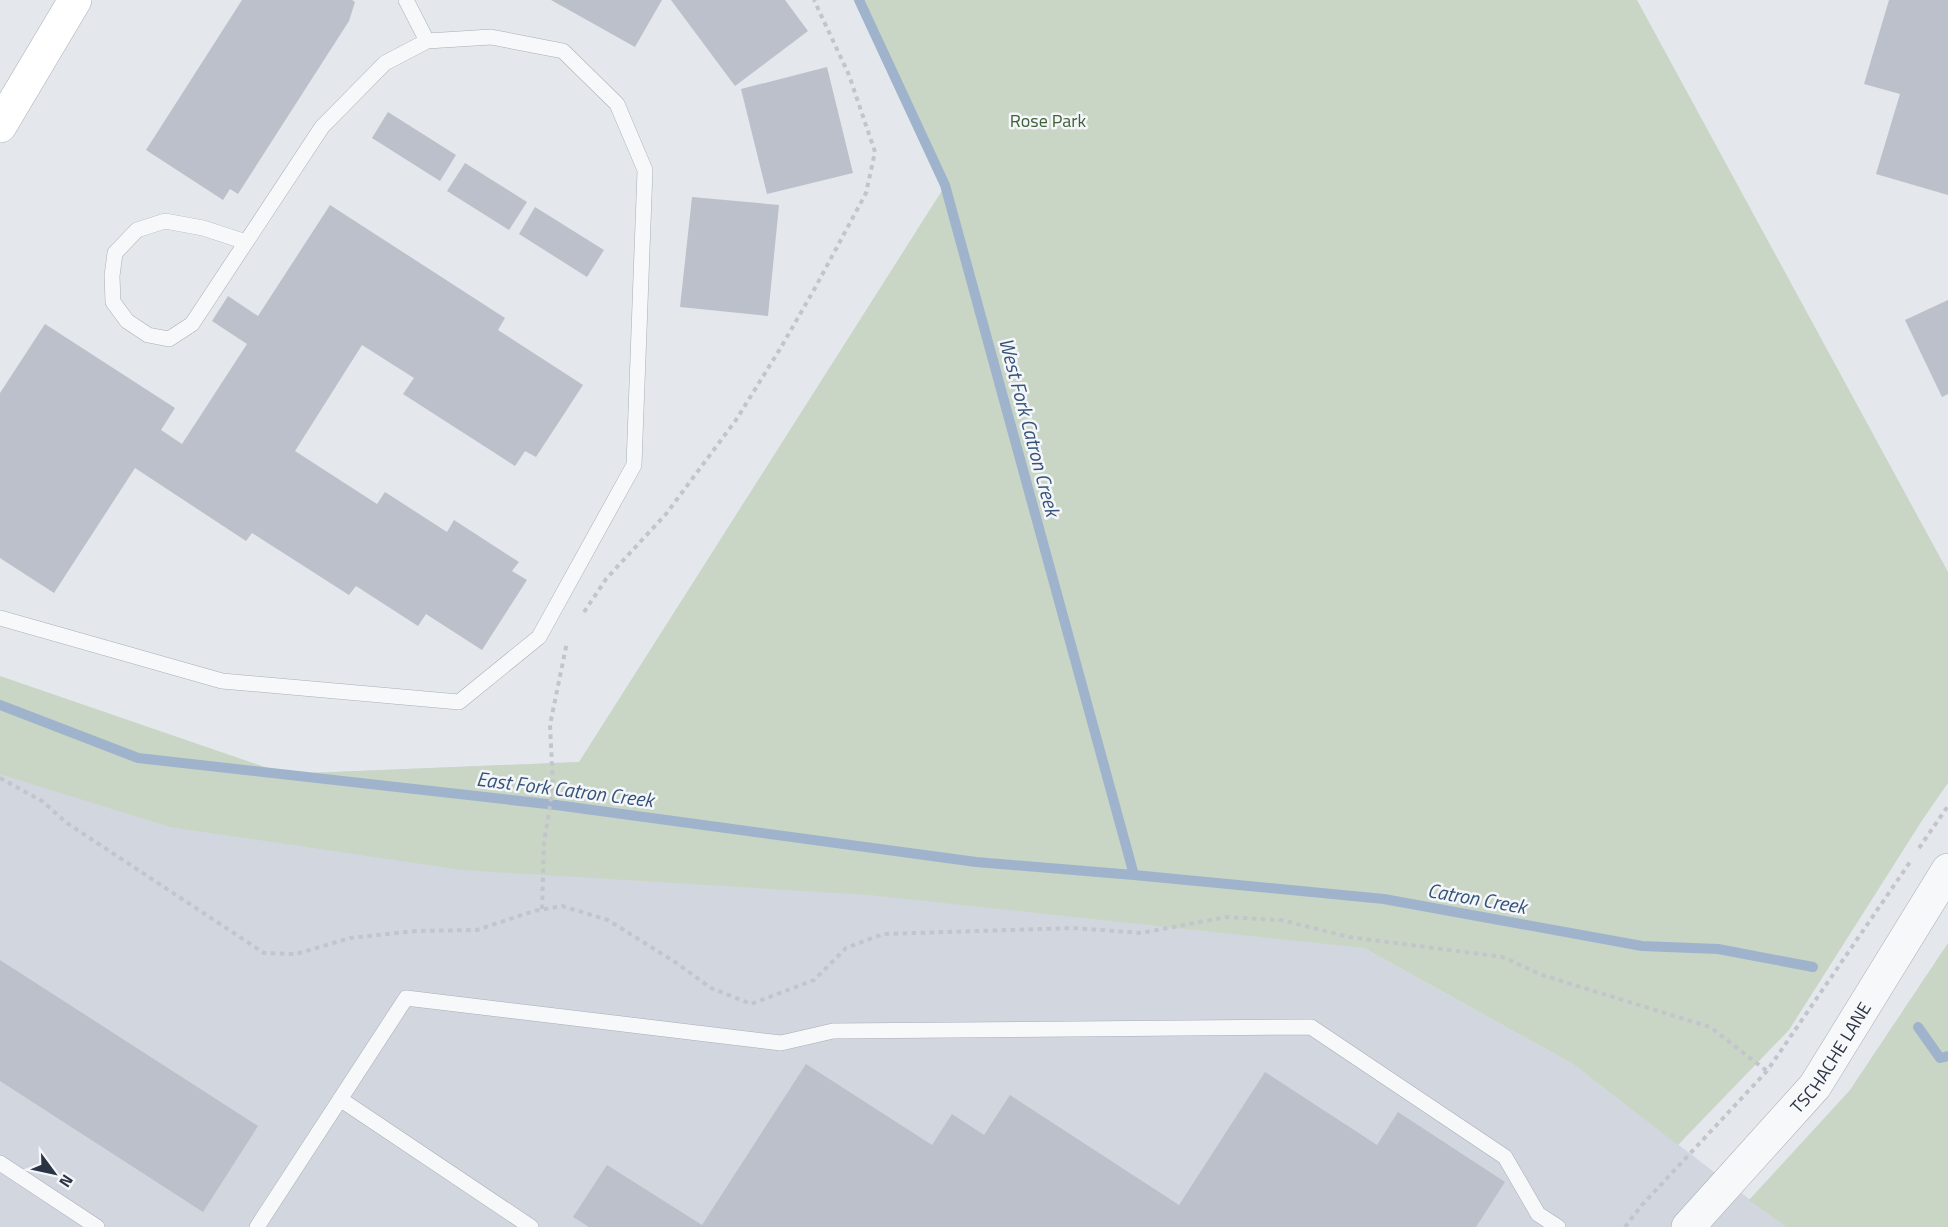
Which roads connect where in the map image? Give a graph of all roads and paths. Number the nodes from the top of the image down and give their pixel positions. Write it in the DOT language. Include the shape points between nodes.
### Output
graph roads {
  1 [pos="75,0"];
  2 [pos="406,0"];
  3 [pos="814,0"];
  4 [pos="428,41"];
  5 [pos="0,126"];
  6 [pos="246,242"];
  7 [pos="0,618"];
  8 [pos="580,619"];
  9 [pos="567,639"];
  10 [pos="0,778"];
  11 [pos="1948,806"];
  12 [pos="1948,870"];
  13 [pos="542,909"];
  14 [pos="1767,1071"];
  15 [pos="340,1099"];
  16 [pos="0,1163"];
  17 [pos="97,1227"];
  18 [pos="257,1227"];
  19 [pos="531,1227"];
  20 [pos="1558,1227"];
  21 [pos="1625,1227"];
  22 [pos="1688,1227"];
  1 -- 5 [label="main road"];
  2 -- 4 [label="lane"];
  3 -- 8 [label="path" via="849,75 875,152 866,193 798,318 736,420 666,514 606,579"];
  4 -- 6 [label="lane" via="385,63 322,127"];
  4 -- 7 [label="lane" via="491,37 563,51 618,104 645,170 634,465 539,637 459,702 222,681"];
  6 -- 6 [label="lane" via="192,324 169,339 148,335 127,321 113,302 115,253 137,230 165,221"];
  9 -- 13 [label="path" via="550,725 553,786 544,843"];
  10 -- 13 [label="path" via="42,801 67,823 264,953 297,954 350,938 477,930"];
  11 -- 14 [label="path"];
  12 -- 22 [label="street, TSCHACHE LANE" via="1815,1086"];
  13 -- 14 [label="path" via="562,906 608,920 711,988 751,1004 814,980 846,948 883,934 1073,928 1141,933 1227,917 1281,920 1350,937 1503,957 1542,975 1710,1027"];
  14 -- 21 [label="path"];
  15 -- 18 [label="lane"];
  15 -- 19 [label="lane"];
  15 -- 20 [label="lane" via="406,998 781,1043 832,1031 1311,1028 1505,1157 1538,1214"];
  16 -- 17 [label="lane"];
}
